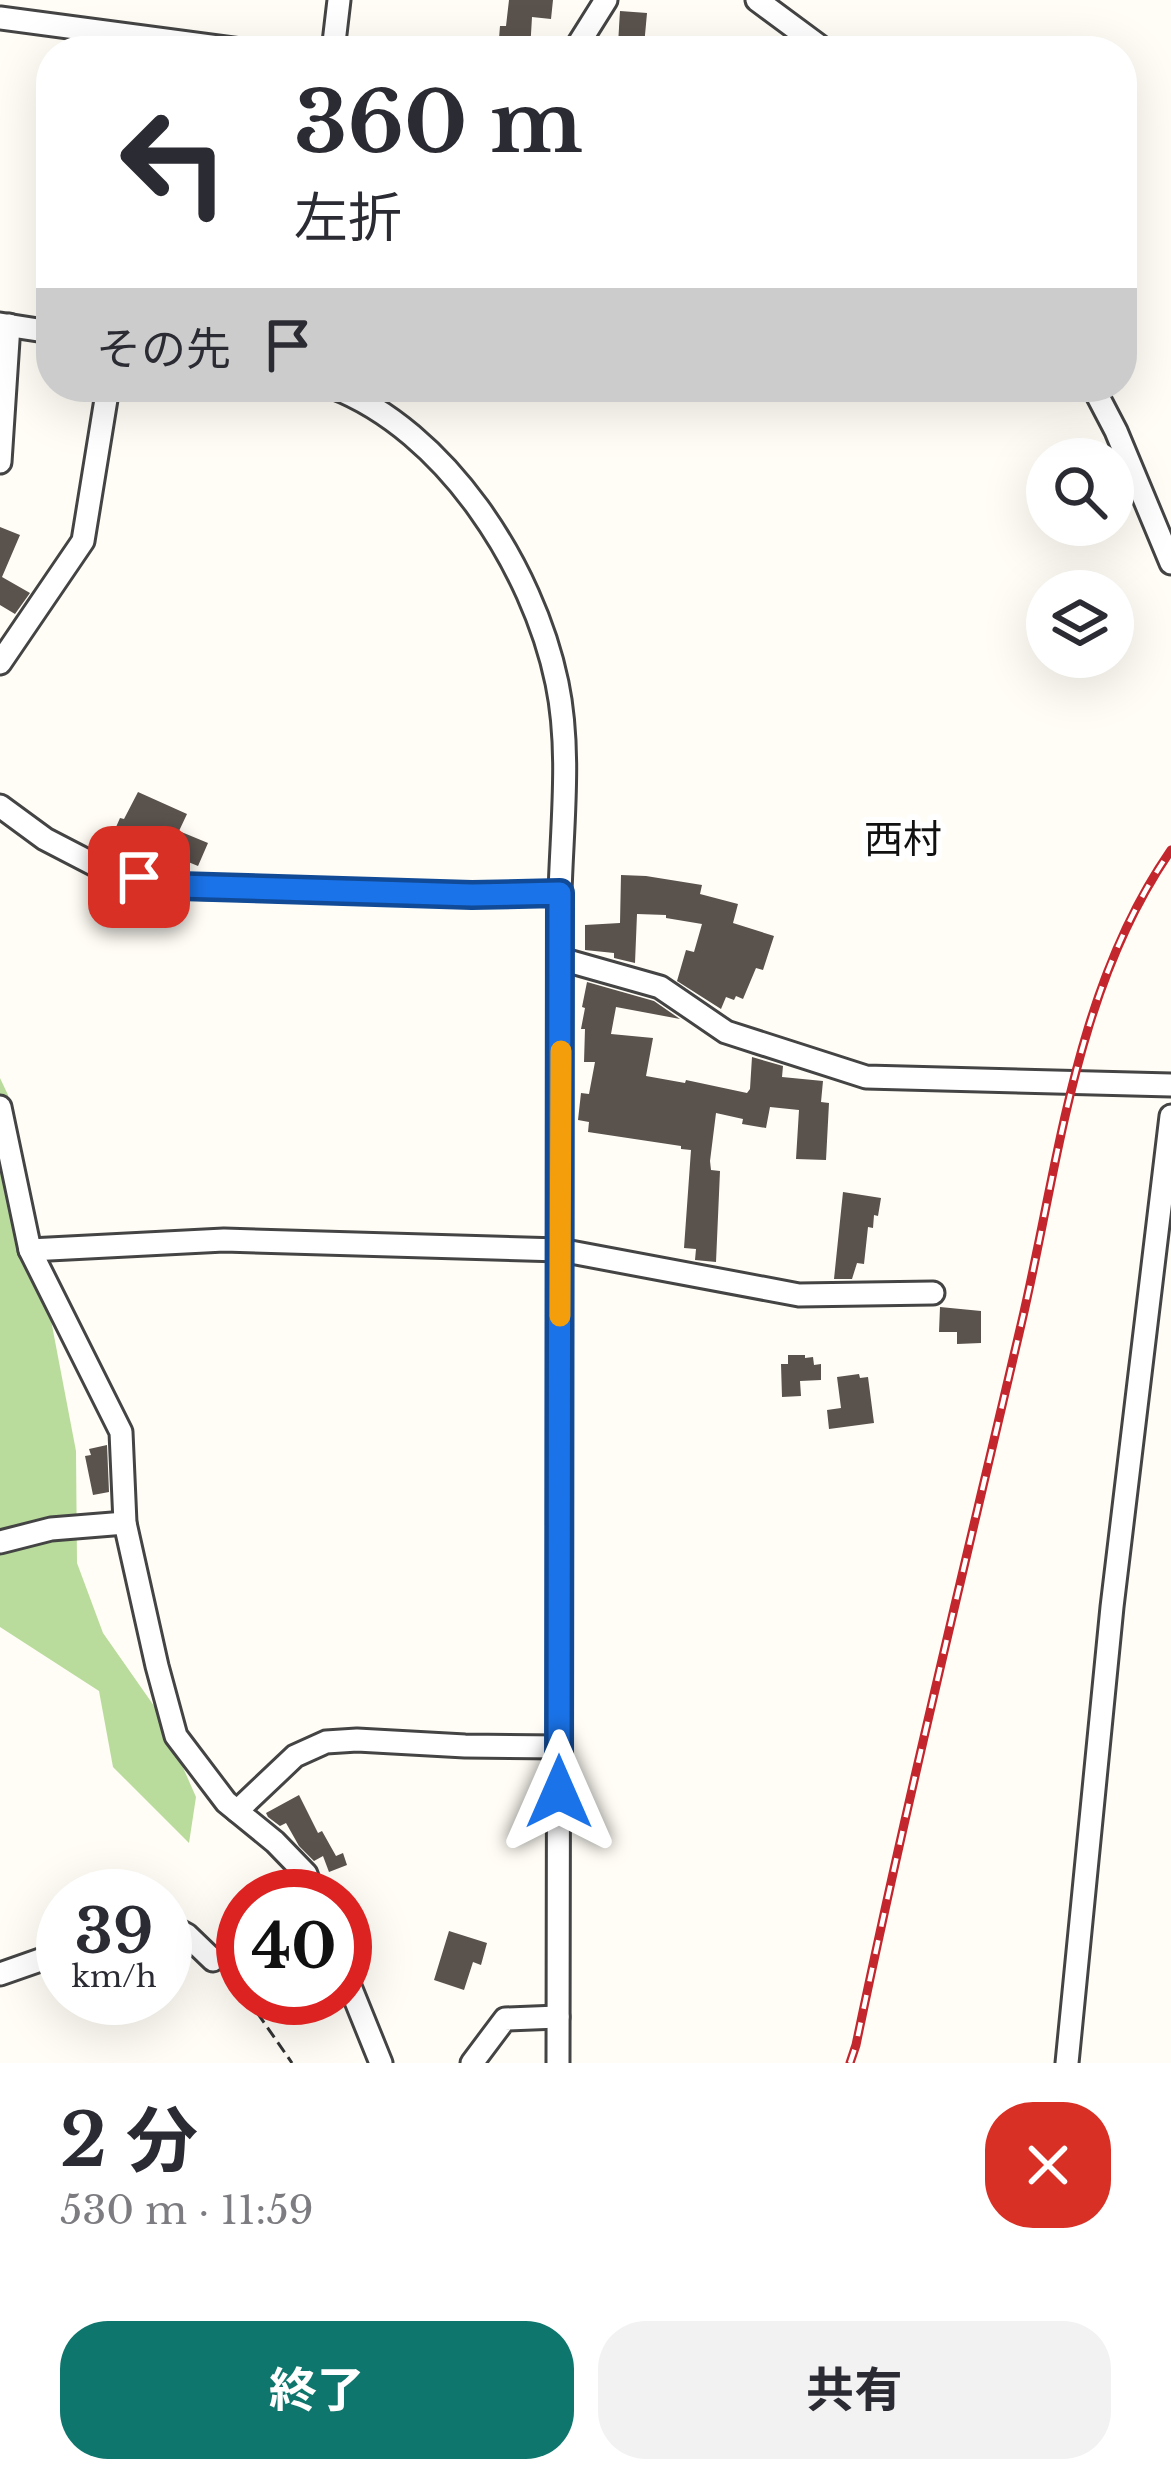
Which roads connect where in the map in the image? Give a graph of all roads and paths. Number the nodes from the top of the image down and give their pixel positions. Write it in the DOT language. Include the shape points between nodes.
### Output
graph roads {
  1 [pos="339,0"];
  2 [pos="605,0"];
  3 [pos="758,0"];
  4 [pos="0,18"];
  5 [pos="135,36"];
  6 [pos="335,36"];
  7 [pos="583,36"];
  8 [pos="806,36"];
  9 [pos="4,325"];
  10 [pos="36,330"];
  11 [pos="106,402"];
  12 [pos="372,402"];
  13 [pos="1100,402"];
  14 [pos="0,462"];
  15 [pos="1171,563"];
  16 [pos="0,663"];
  17 [pos="0,806"];
  18 [pos="560,893"];
  19 [pos="561,959"];
  20 [pos="1171,1084"];
  21 [pos="0,1107"];
  22 [pos="1171,1116"];
  23 [pos="30,1250"];
  24 [pos="560,1250"];
  25 [pos="933,1293"];
  26 [pos="125,1523"];
  27 [pos="0,1542"];
  28 [pos="559,1747"];
  29 [pos="237,1811"];
  30 [pos="301,1869"];
  31 [pos="192,1940"];
  32 [pos="212,1960"];
  33 [pos="36,1961"];
  34 [pos="216,1964"];
  35 [pos="0,1974"];
  36 [pos="558,2017"];
  37 [pos="266,2025"];
  38 [pos="366,2025"];
  39 [pos="292,2063"];
  40 [pos="381,2063"];
  41 [pos="472,2063"];
  42 [pos="558,2063"];
  43 [pos="1067,2063"];
  1 -- 6 [label="street"];
  2 -- 7 [label="street"];
  3 -- 8 [label="street"];
  4 -- 5 [label="street"];
  9 -- 10 [label="street"];
  9 -- 14 [label="street"];
  11 -- 16 [label="street" via="83,541"];
  12 -- 18 [label="street" via="450,473 490,525 544,632 563,746"];
  13 -- 15 [label="street"];
  17 -- 18 [label="street" via="99,867 179,886"];
  18 -- 19 [label="street"];
  19 -- 20 [label="street" via="660,987 726,1032 866,1077"];
  19 -- 24 [label="street"];
  21 -- 23 [label="street"];
  22 -- 43 [label="street"];
  23 -- 24 [label="street" via="224,1240"];
  23 -- 26 [label="street" via="121,1432"];
  24 -- 25 [label="street" via="799,1295"];
  24 -- 28 [label="street"];
  26 -- 27 [label="street"];
  26 -- 29 [label="street" via="176,1736"];
  28 -- 29 [label="street" via="326,1742 295,1756"];
  28 -- 36 [label="street"];
  29 -- 30 [label="street"];
  31 -- 32 [label="street"];
  32 -- 34 [label="path"];
  33 -- 35 [label="street"];
  36 -- 41 [label="street" via="505,2019"];
  36 -- 42 [label="street"];
  37 -- 39 [label="path"];
  38 -- 40 [label="street"];
}
